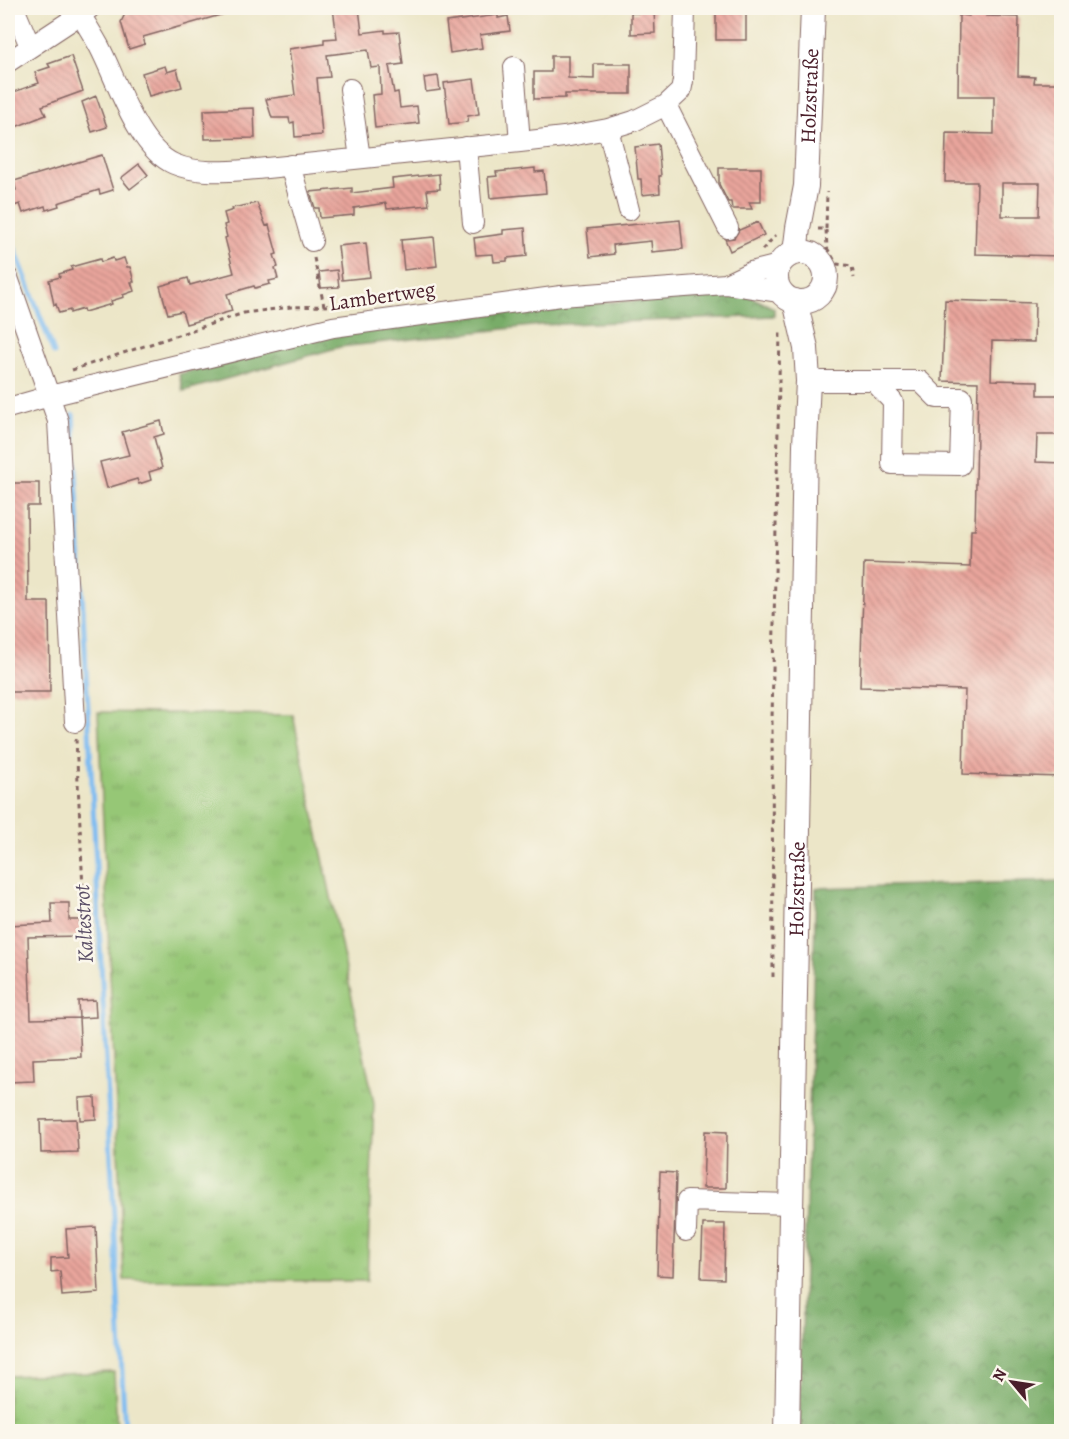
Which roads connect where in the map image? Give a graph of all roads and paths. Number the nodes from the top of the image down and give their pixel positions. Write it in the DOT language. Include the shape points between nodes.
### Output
graph roads {
  1 [pos="14,8"];
  2 [pos="685,8"];
  3 [pos="813,8"];
  4 [pos="85,11"];
  5 [pos="30,46"];
  6 [pos="8,62"];
  7 [pos="514,67"];
  8 [pos="350,89"];
  9 [pos="666,105"];
  10 [pos="608,129"];
  11 [pos="520,142"];
  12 [pos="466,147"];
  13 [pos="360,158"];
  14 [pos="290,165"];
  15 [pos="629,210"];
  16 [pos="473,223"];
  17 [pos="728,228"];
  18 [pos="312,241"];
  19 [pos="796,258"];
  20 [pos="8,278"];
  21 [pos="726,284"];
  22 [pos="797,297"];
  23 [pos="324,306"];
  24 [pos="808,381"];
  25 [pos="874,381"];
  26 [pos="50,396"];
  27 [pos="8,408"];
  28 [pos="75,722"];
  29 [pos="83,890"];
  30 [pos="792,1204"];
  31 [pos="686,1231"];
  32 [pos="787,1431"];
  1 -- 5 [label="street"];
  2 -- 9 [label="street" via="683,81 681,91"];
  3 -- 19 [label="main road, Holzstraße" via="806,186 812,228"];
  4 -- 5 [label="street"];
  4 -- 14 [label="street" via="142,136 158,153 173,164 193,170"];
  5 -- 6 [label="street"];
  7 -- 11 [label="street"];
  8 -- 13 [label="street"];
  9 -- 10 [label="street" via="634,122"];
  9 -- 17 [label="street"];
  10 -- 11 [label="street"];
  10 -- 15 [label="street"];
  11 -- 12 [label="street"];
  12 -- 13 [label="street"];
  12 -- 16 [label="street"];
  13 -- 14 [label="street"];
  14 -- 18 [label="street"];
  18 -- 23 [label="path"];
  19 -- 21 [label="street, Lambertweg"];
  19 -- 22 [label="main road, Holzstraße" via="776,277"];
  19 -- 22 [label="main road, Holzstraße" via="820,261 827,277 824,287"];
  20 -- 26 [label="street"];
  21 -- 22 [label="street, Lambertweg"];
  21 -- 26 [label="street, Lambertweg" via="561,296 333,327"];
  22 -- 24 [label="main road, Holzstraße"];
  24 -- 25 [label="street"];
  24 -- 30 [label="main road, Holzstraße"];
  25 -- 25 [label="street" via="893,402 892,464 960,465 962,398 937,398 920,381"];
  26 -- 27 [label="street, Lambertweg"];
  26 -- 28 [label="street" via="58,420"];
  28 -- 29 [label="path"];
  30 -- 31 [label="street" via="687,1193"];
  30 -- 32 [label="main road, Holzstraße"];
}
